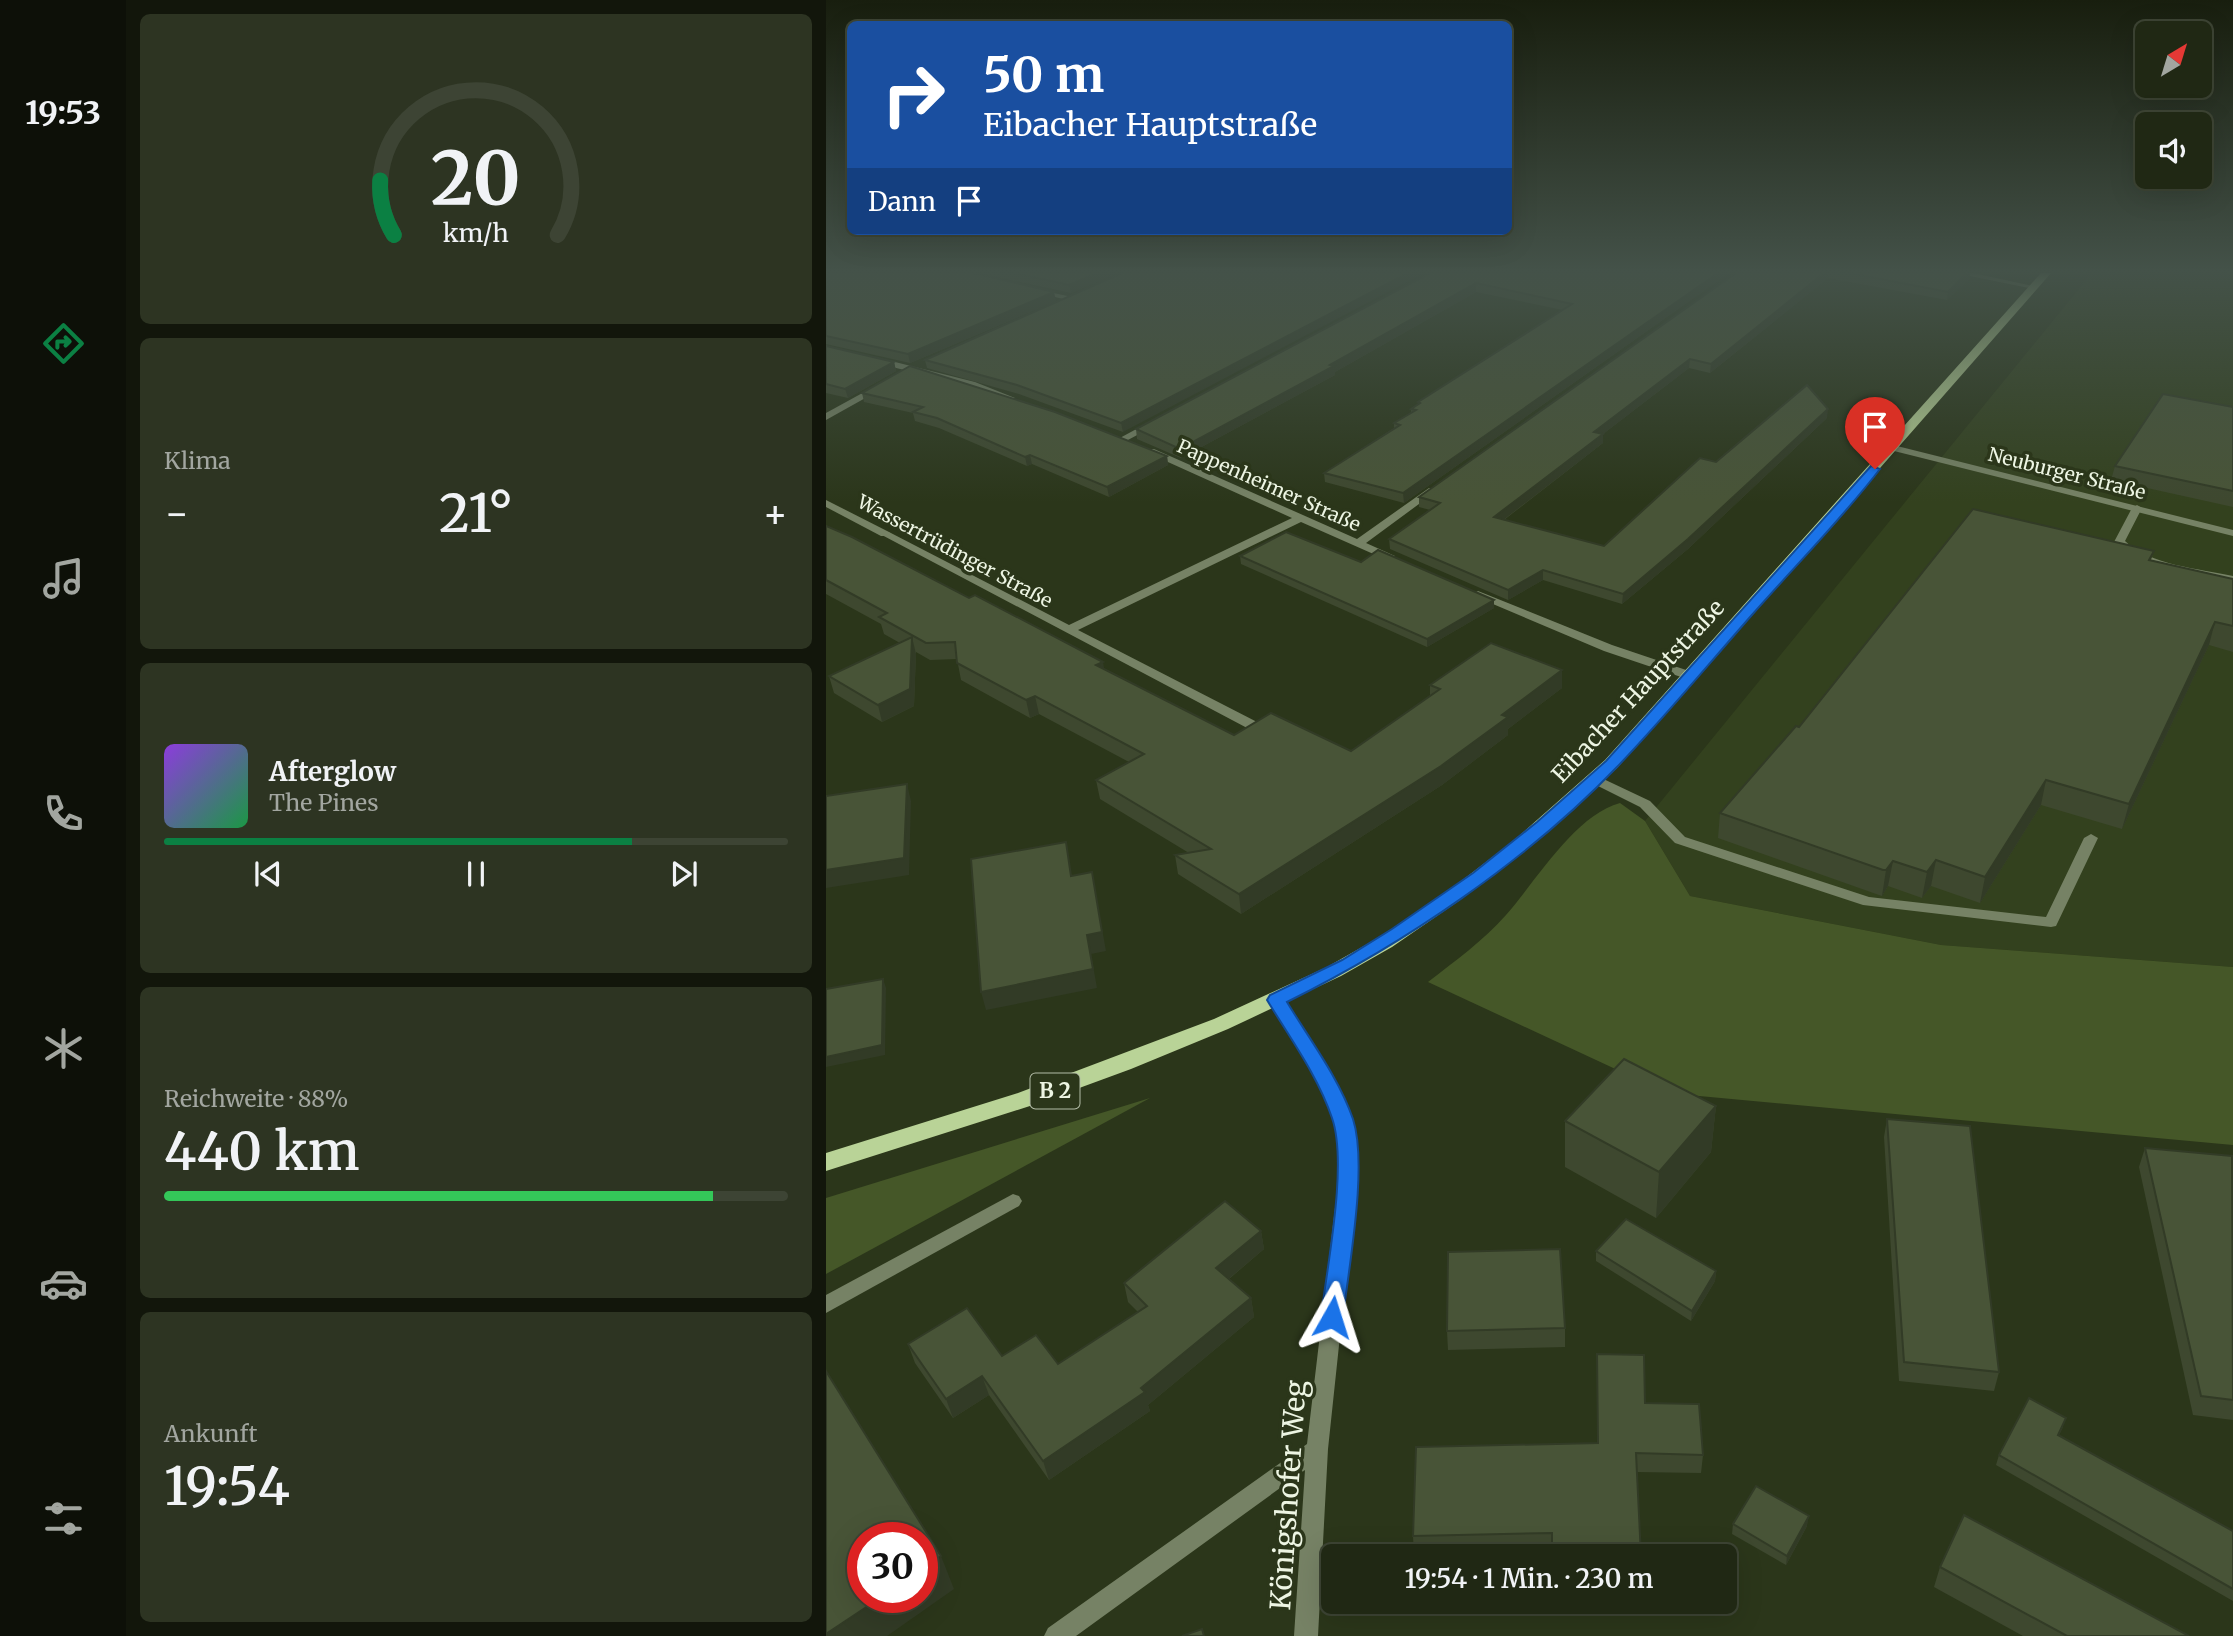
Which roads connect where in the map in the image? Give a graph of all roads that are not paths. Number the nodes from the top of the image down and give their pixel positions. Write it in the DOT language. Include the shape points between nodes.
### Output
graph roads {
  1 [pos="1979,349"];
  2 [pos="863,357"];
  3 [pos="925,362"];
  4 [pos="913,368"];
  5 [pos="902,374"];
  6 [pos="891,380"];
  7 [pos="1026,404"];
  8 [pos="826,417"];
  9 [pos="1159,420"];
  10 [pos="1111,434"];
  11 [pos="1123,439"];
  12 [pos="1893,448"];
  13 [pos="1447,480"];
  14 [pos="826,503"];
  15 [pos="2137,508"];
  16 [pos="1300,518"];
  17 [pos="2233,533"];
  18 [pos="1357,544"];
  19 [pos="1408,565"];
  20 [pos="2233,579"];
  21 [pos="1470,591"];
  22 [pos="1068,630"];
  23 [pos="1691,676"];
  24 [pos="1254,726"];
  25 [pos="1595,779"];
  26 [pos="2091,838"];
  27 [pos="1277,1000"];
  28 [pos="826,1162"];
  29 [pos="1013,1201"];
  30 [pos="826,1305"];
  31 [pos="1317,1449"];
  32 [pos="1056,1636"];
  33 [pos="1306,1636"];
  1 -- 12 [label="main road, Eibacher Hauptstraße / B 2"];
  2 -- 4 [label="street"];
  3 -- 4 [label="street"];
  4 -- 5 [label="street"];
  4 -- 7 [label="street"];
  6 -- 8 [label="street"];
  9 -- 11 [label="street"];
  10 -- 11 [label="street, Pappenheimer Straße"];
  11 -- 16 [label="street, Pappenheimer Straße"];
  12 -- 15 [label="street, Neuburger Straße"];
  12 -- 23 [label="main road, Eibacher Hauptstraße / B 2"];
  13 -- 18 [label="street"];
  14 -- 22 [label="street, Wassertrüdinger Straße"];
  15 -- 17 [label="street, Neuburger Straße"];
  15 -- 20 [label="street" via="2119,542 2124,550"];
  16 -- 18 [label="street, Pappenheimer Straße"];
  16 -- 22 [label="street, Wassertrüdinger Straße"];
  18 -- 19 [label="street, Pappenheimer Straße"];
  21 -- 23 [label="street" via="1608,648"];
  22 -- 24 [label="street, Wassertrüdinger Straße"];
  23 -- 25 [label="main road, Eibacher Hauptstraße / B 2"];
  25 -- 26 [label="street" via="1645,804 1680,840 1868,902 2051,922"];
  25 -- 27 [label="main road, Eibacher Hauptstraße / B 2" via="1543,826 1443,903 1349,964"];
  27 -- 28 [label="main road, Eibacher Hauptstraße / B 2" via="1062,1088"];
  27 -- 31 [label="street, Königshofer Weg" via="1330,1089 1350,1157"];
  29 -- 30 [label="street"];
  31 -- 32 [label="street"];
  31 -- 33 [label="street, Königshofer Weg"];
}
